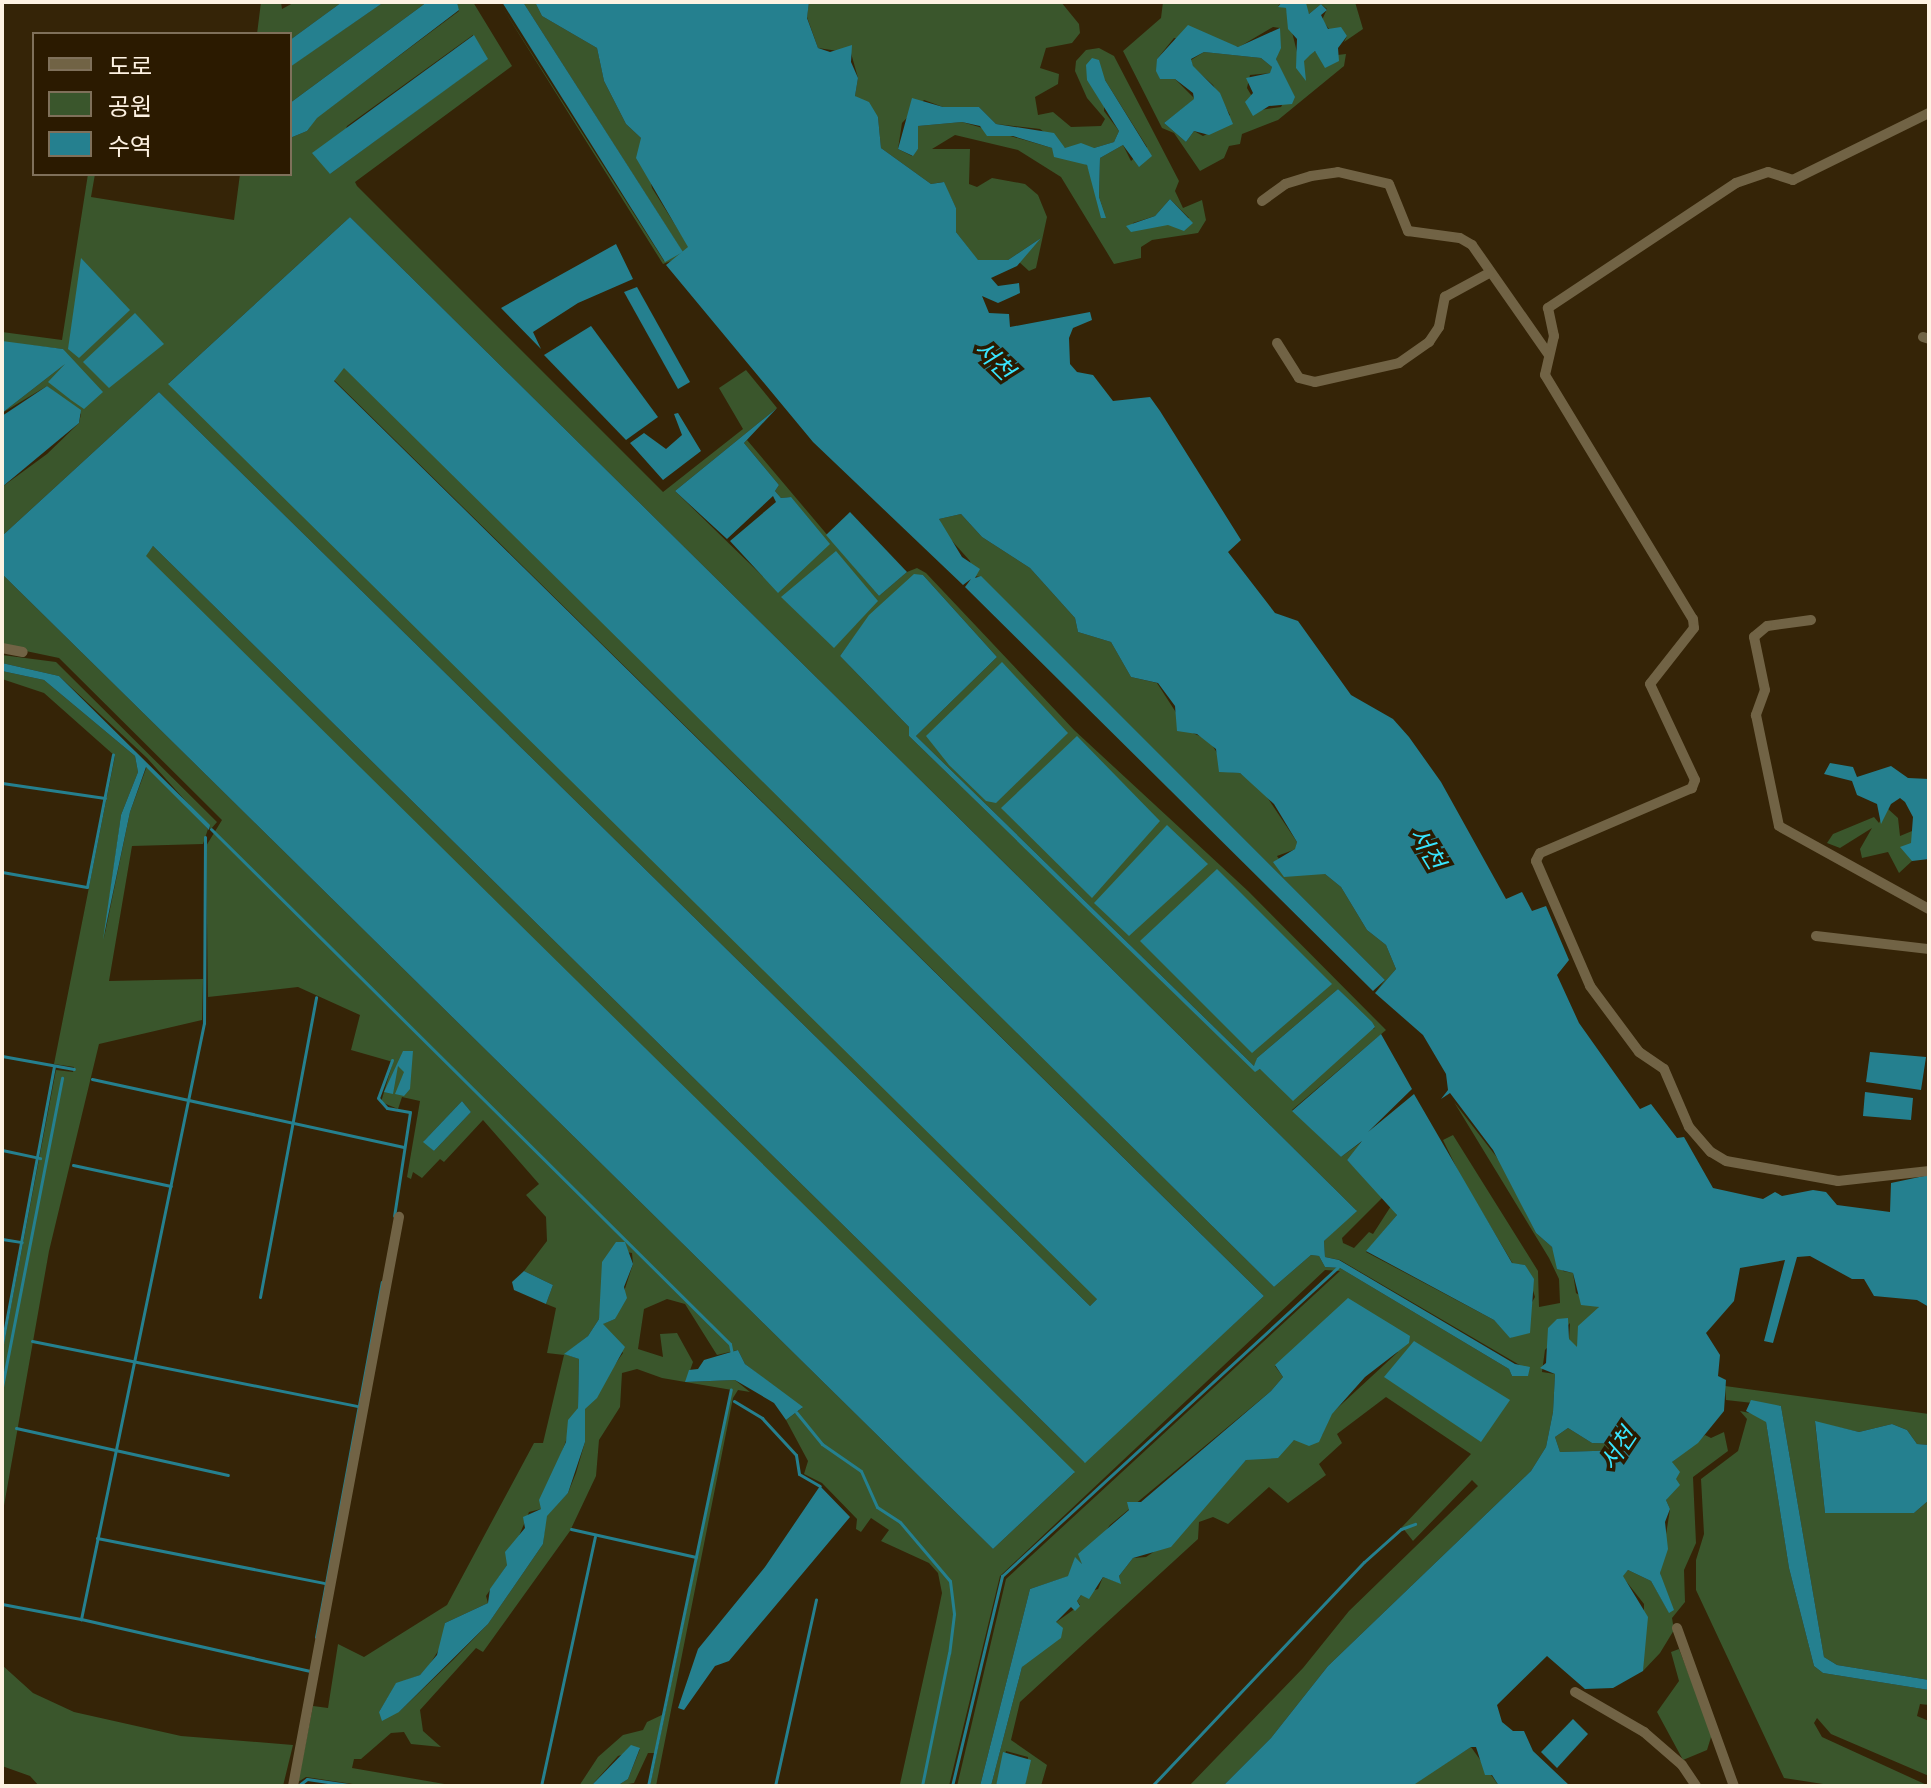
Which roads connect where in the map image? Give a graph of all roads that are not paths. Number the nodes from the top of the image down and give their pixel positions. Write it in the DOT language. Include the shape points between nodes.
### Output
graph roads {
  1 [pos="1929,113"];
  2 [pos="1262,201"];
  3 [pos="1489,273"];
  4 [pos="1277,343"];
  5 [pos="1549,355"];
  6 [pos="1811,620"];
  7 [pos="2,648"];
  8 [pos="23,652"];
  9 [pos="1929,909"];
  10 [pos="1816,936"];
  11 [pos="1929,949"];
  12 [pos="1929,1171"];
  13 [pos="399,1217"];
  14 [pos="1677,1628"];
  15 [pos="1575,1692"];
  16 [pos="293,1786"];
  17 [pos="1696,1786"];
  18 [pos="1734,1786"];
  1 -- 5 [label="street" via="1793,180 1768,172 1736,183 1554,300 1548,308 1554,336"];
  2 -- 3 [label="street" via="1285,184 1311,176 1338,172 1379,180 1394,191 1408,231 1466,240"];
  3 -- 4 [label="street" via="1445,297 1439,327 1429,342 1399,363 1315,382 1299,378"];
  3 -- 5 [label="street"];
  5 -- 12 [label="street" via="1545,375 1694,628 1650,684 1695,780 1692,788 1540,853 1536,861 1569,944 1590,986 1639,1052 1664,1069 1689,1127 1711,1152 1726,1161 1838,1181"];
  6 -- 9 [label="street" via="1767,626 1754,637 1765,690 1756,715 1779,826"];
  7 -- 8 [label="street"];
  10 -- 11 [label="street"];
  13 -- 16 [label="street"];
  14 -- 18 [label="street"];
  15 -- 17 [label="street" via="1654,1739"];
}
